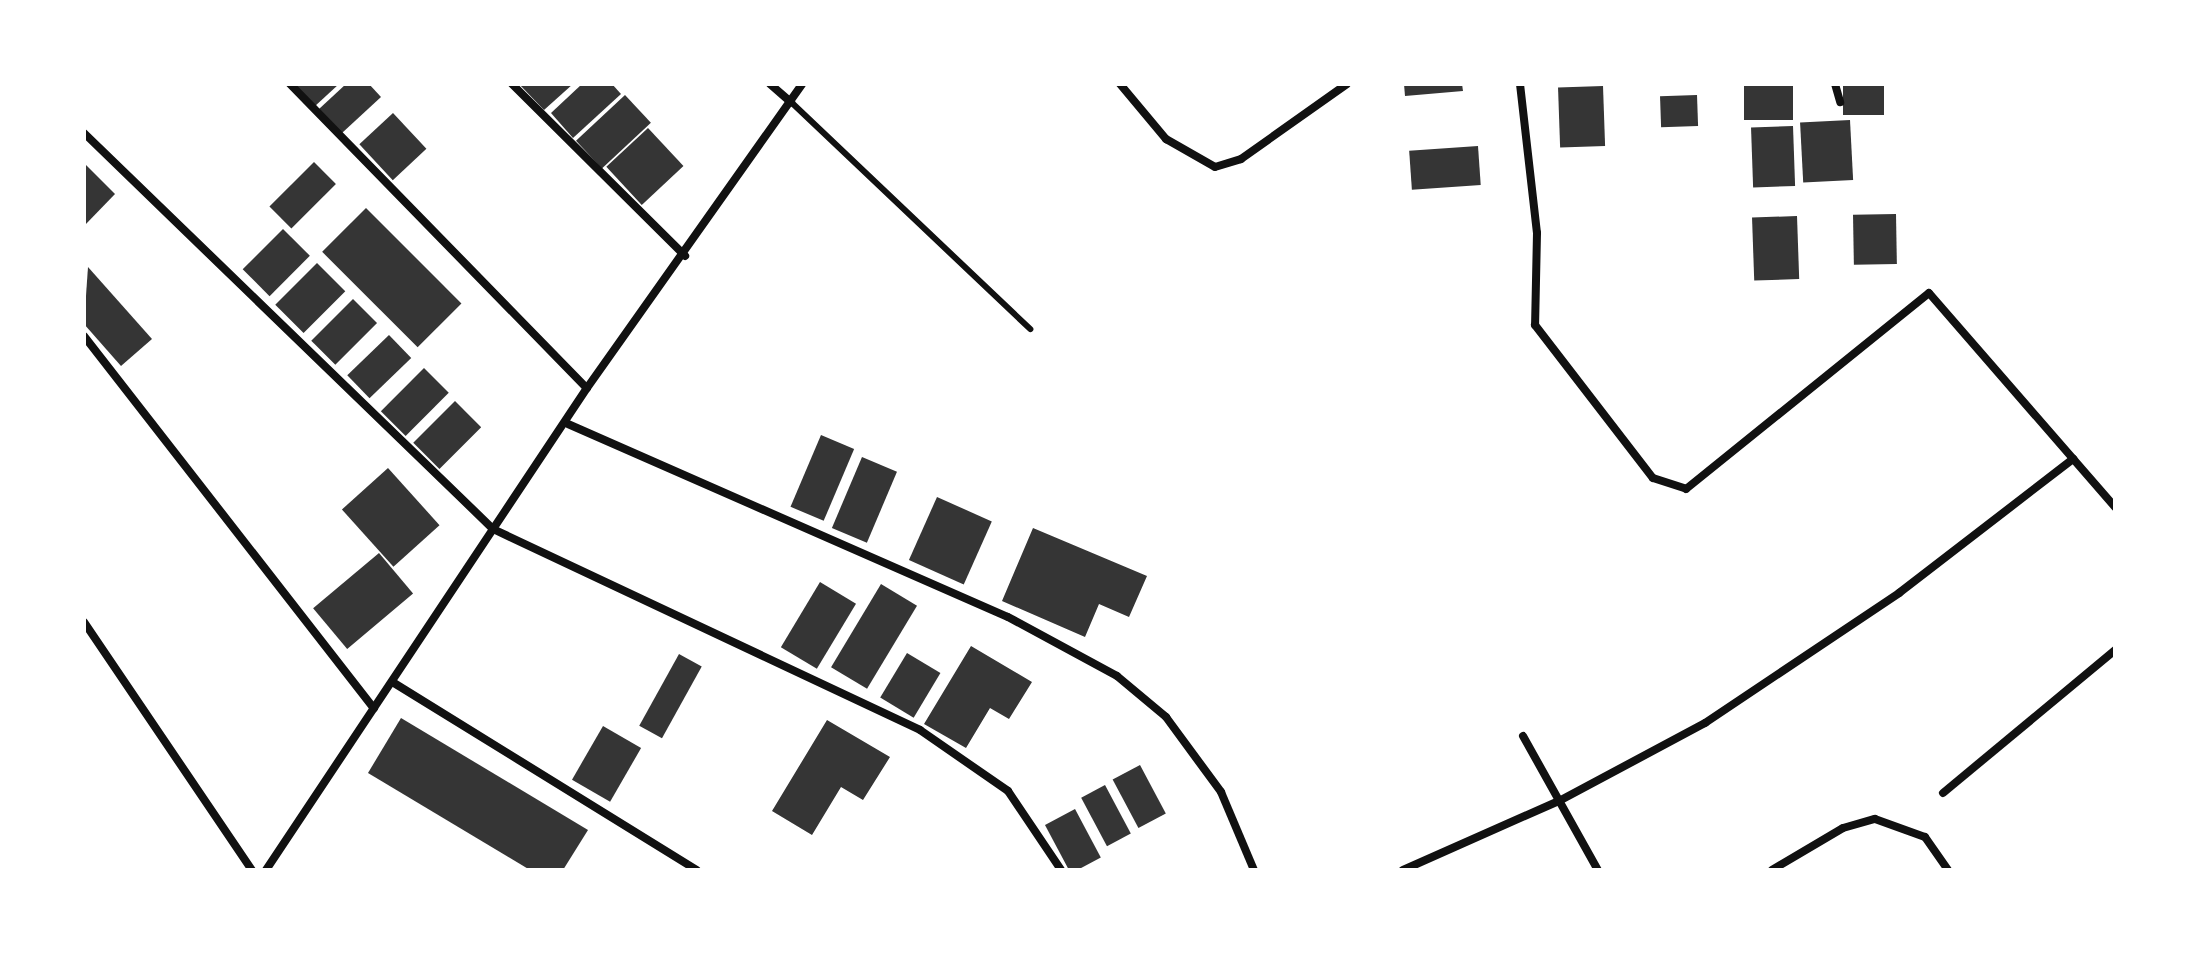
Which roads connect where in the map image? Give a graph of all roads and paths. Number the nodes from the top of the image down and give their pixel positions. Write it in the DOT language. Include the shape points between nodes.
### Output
graph roads {
  1 [pos="290,84"];
  2 [pos="512,84"];
  3 [pos="770,84"];
  4 [pos="802,84"];
  5 [pos="1120,84"];
  6 [pos="1347,84"];
  7 [pos="1520,84"];
  8 [pos="1835,84"];
  9 [pos="791,102"];
  10 [pos="1840,102"];
  11 [pos="84,133"];
  12 [pos="685,256"];
  13 [pos="1030,329"];
  14 [pos="84,336"];
  15 [pos="587,388"];
  16 [pos="568,424"];
  17 [pos="2073,459"];
  18 [pos="2115,507"];
  19 [pos="493,529"];
  20 [pos="84,622"];
  21 [pos="2115,650"];
  22 [pos="394,683"];
  23 [pos="374,708"];
  24 [pos="1523,736"];
  25 [pos="1943,793"];
  26 [pos="1559,801"];
  27 [pos="252,870"];
  28 [pos="266,870"];
  29 [pos="697,870"];
  30 [pos="1061,870"];
  31 [pos="1254,870"];
  32 [pos="1403,870"];
  33 [pos="1598,870"];
  34 [pos="1772,870"];
  35 [pos="1948,870"];
  1 -- 15 [label="street"];
  2 -- 12 [label="street"];
  3 -- 9 [label="street"];
  4 -- 9 [label="street"];
  5 -- 6 [label="street" via="1166,139 1215,167 1241,159"];
  7 -- 17 [label="street" via="1537,233 1535,325 1653,478 1686,489 1929,293"];
  8 -- 10 [label="street"];
  9 -- 12 [label="street"];
  9 -- 13 [label="lane"];
  11 -- 19 [label="street"];
  12 -- 15 [label="street"];
  14 -- 23 [label="street"];
  15 -- 16 [label="street"];
  16 -- 19 [label="street"];
  16 -- 31 [label="street" via="1008,617 1117,676 1166,717 1221,792"];
  17 -- 18 [label="street"];
  17 -- 26 [label="street" via="1899,593 1744,697"];
  19 -- 22 [label="street"];
  19 -- 30 [label="street" via="920,730 1008,791"];
  20 -- 27 [label="street"];
  21 -- 25 [label="street"];
  22 -- 23 [label="street"];
  22 -- 29 [label="street"];
  23 -- 28 [label="street"];
  24 -- 26 [label="street"];
  26 -- 32 [label="street"];
  26 -- 33 [label="street"];
  34 -- 35 [label="street" via="1843,828 1875,819 1925,837"];
}
